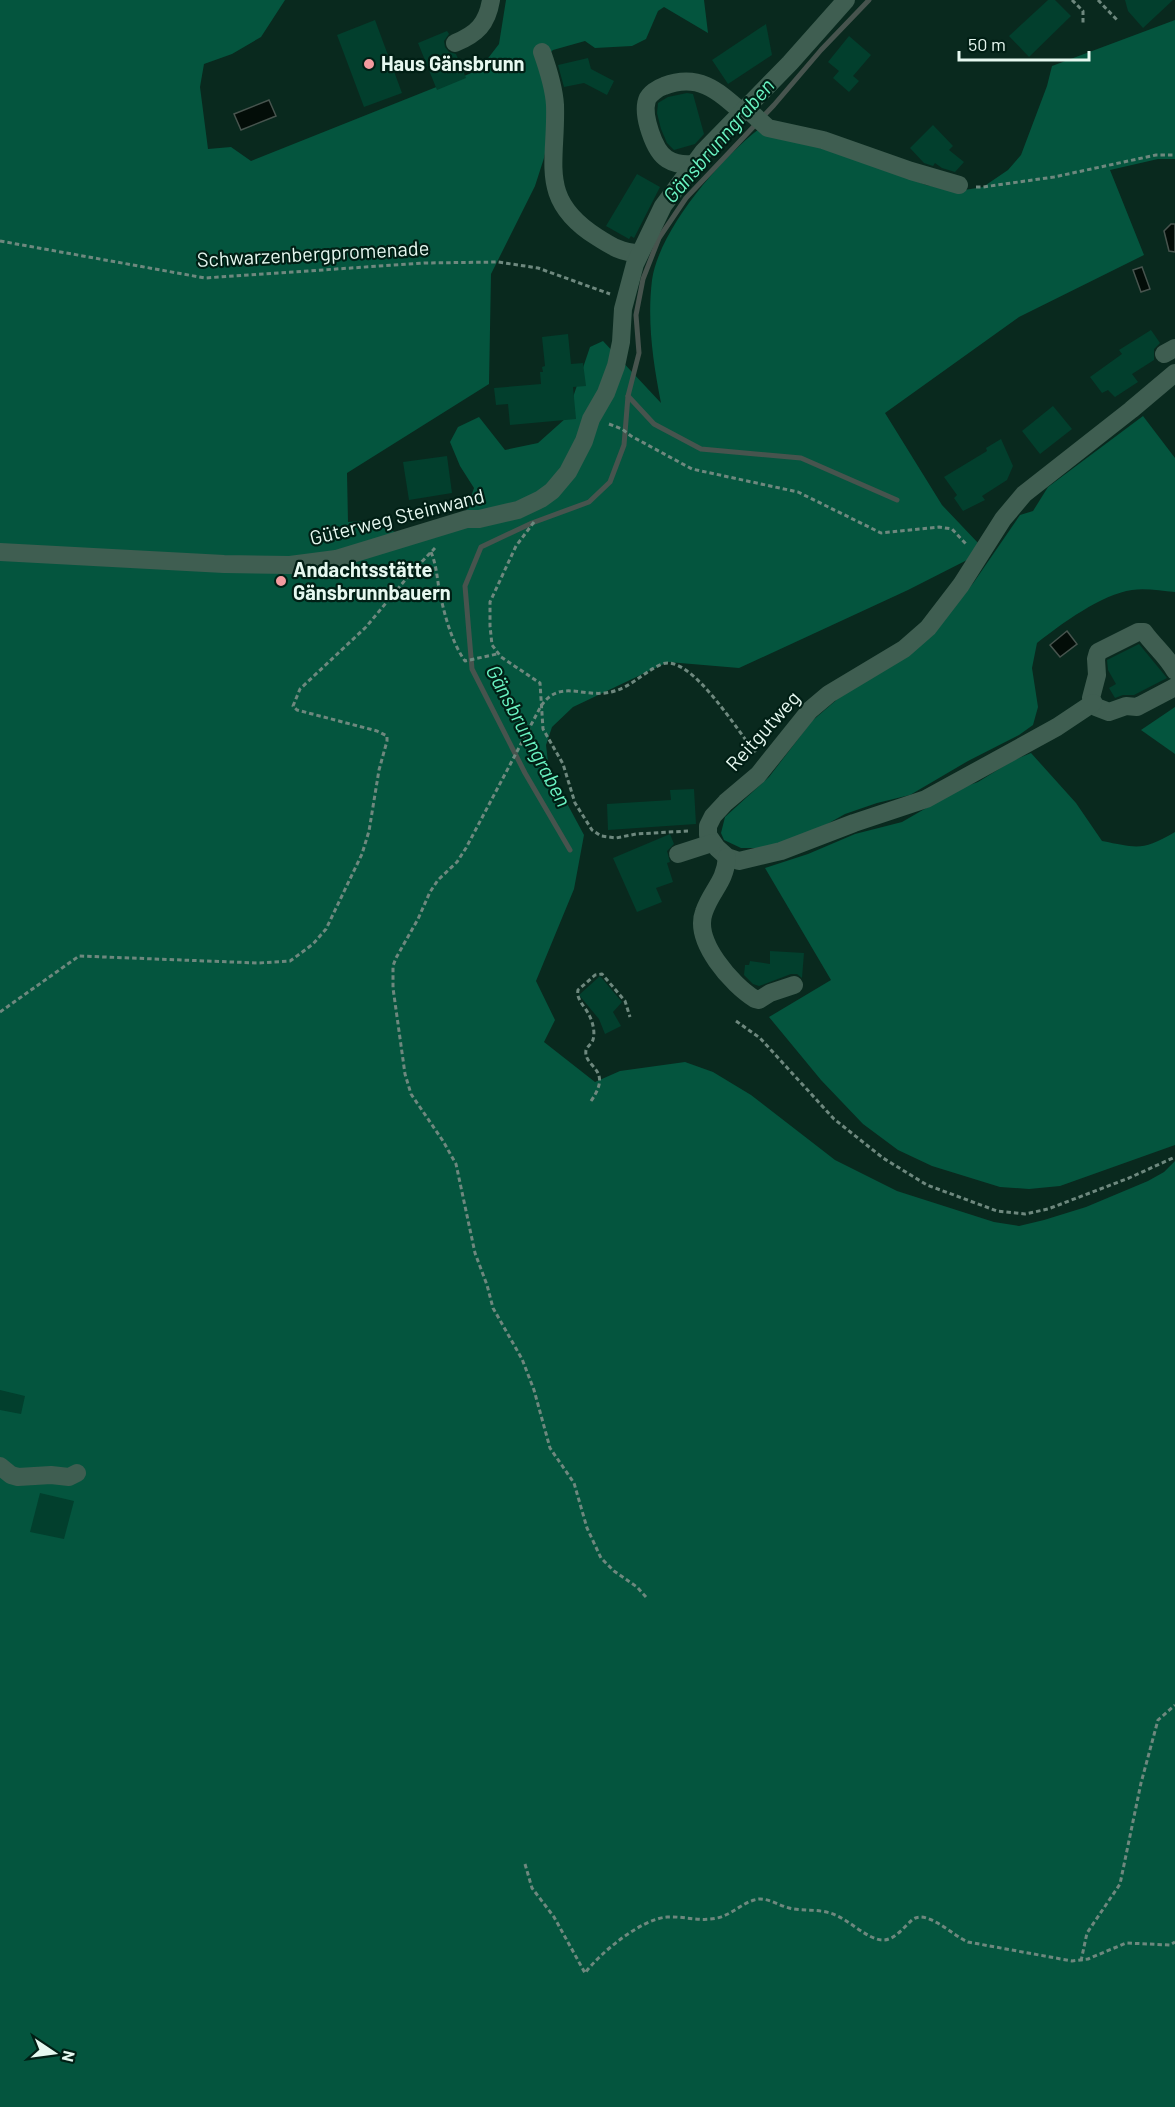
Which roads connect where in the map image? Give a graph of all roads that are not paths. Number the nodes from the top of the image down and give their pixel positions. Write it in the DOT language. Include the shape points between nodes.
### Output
graph roads {
  1 [pos="491,0"];
  2 [pos="846,0"];
  3 [pos="455,43"];
  4 [pos="542,52"];
  5 [pos="752,115"];
  6 [pos="694,164"];
  7 [pos="958,184"];
  8 [pos="639,253"];
  9 [pos="1175,373"];
  10 [pos="0,552"];
  11 [pos="1175,671"];
  12 [pos="1175,687"];
  13 [pos="1093,703"];
  14 [pos="710,838"];
  15 [pos="678,854"];
  16 [pos="727,857"];
  17 [pos="794,985"];
  18 [pos="0,1466"];
  19 [pos="77,1473"];
  1 -- 3 [label="street" via="481,28"];
  2 -- 5 [label="street" via="790,63"];
  4 -- 8 [label="street" via="554,91 552,166 559,195 576,220 595,236 626,253"];
  5 -- 6 [label="street"];
  5 -- 6 [label="street" via="693,81 675,82 651,94 646,117 656,147 670,161"];
  5 -- 7 [label="street" via="768,128 823,140"];
  6 -- 8 [label="street, Güterweg Steinwand" via="663,206"];
  8 -- 10 [label="street, Güterweg Steinwand" via="625,298 616,366 584,441 565,477 552,491 518,510 467,519 336,559 290,565"];
  9 -- 14 [label="street, Reitgutweg" via="1024,494 944,609 921,635 815,705 767,765 717,812 711,821"];
  11 -- 13 [label="street" via="1144,632 1138,632 1098,652"];
  12 -- 13 [label="street" via="1137,707 1109,712"];
  13 -- 16 [label="street" via="1058,727 914,804 762,857 743,861"];
  14 -- 15 [label="street"];
  14 -- 16 [label="street"];
  16 -- 17 [label="street" via="724,875 702,917 708,945 727,975 755,999"];
  18 -- 19 [label="street" via="22,1478 51,1474 69,1477"];
}
